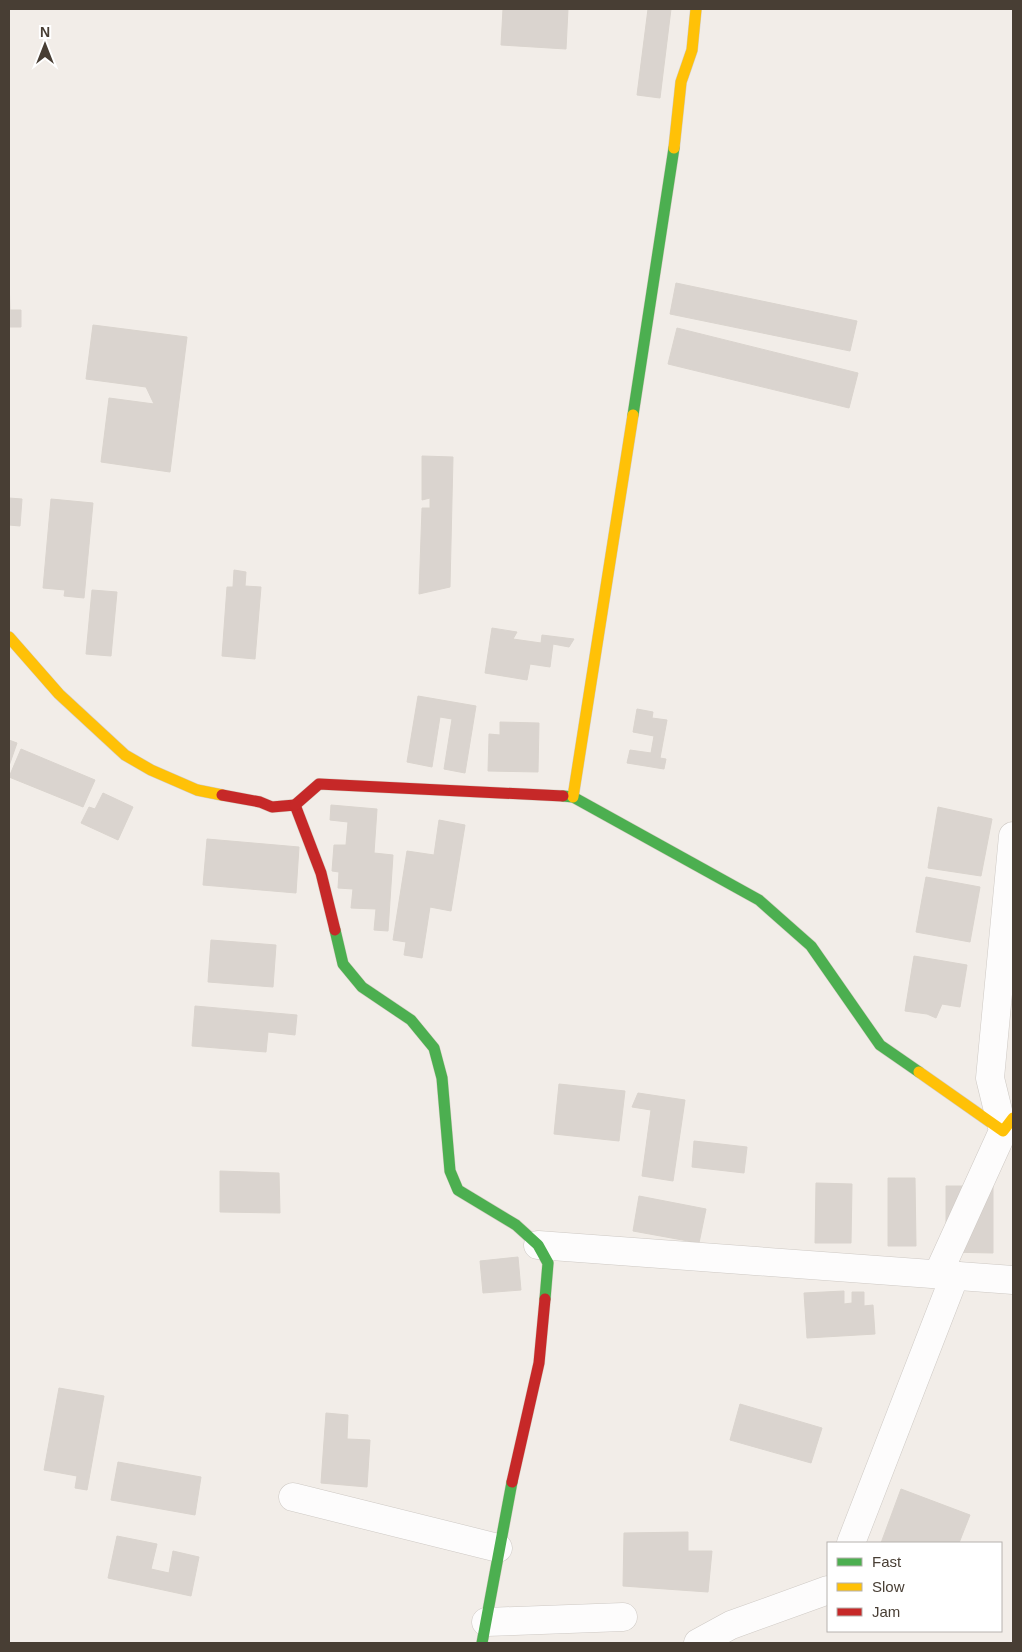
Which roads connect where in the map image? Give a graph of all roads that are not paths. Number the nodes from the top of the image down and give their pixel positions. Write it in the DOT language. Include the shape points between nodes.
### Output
graph roads {
  1 [pos="696,9"];
  2 [pos="9,637"];
  3 [pos="573,797"];
  4 [pos="295,805"];
  5 [pos="1013,836"];
  6 [pos="1008,1124"];
  7 [pos="538,1245"];
  8 [pos="946,1274"];
  9 [pos="1013,1280"];
  10 [pos="293,1497"];
  11 [pos="851,1542"];
  12 [pos="498,1548"];
  13 [pos="827,1590"];
  14 [pos="623,1617"];
  15 [pos="484,1632"];
  16 [pos="698,1643"];
  1 -- 3 [label="street" via="692,50 681,82 672,175"];
  2 -- 4 [label="street" via="59,694 125,755 198,790 272,807"];
  3 -- 4 [label="street" via="319,784"];
  3 -- 6 [label="street" via="759,900 811,946 880,1045"];
  4 -- 7 [label="street" via="321,873 343,964 362,987 411,1020 434,1048 442,1078 450,1172 458,1190 516,1225"];
  5 -- 6 [label="street" via="990,1078"];
  6 -- 8 [label="street"];
  7 -- 8 [label="street"];
  7 -- 12 [label="street" via="548,1263 538,1363"];
  8 -- 9 [label="street"];
  8 -- 11 [label="street"];
  10 -- 12 [label="street"];
  12 -- 15 [label="street"];
  13 -- 16 [label="street" via="731,1625"];
  14 -- 15 [label="street"];
}
